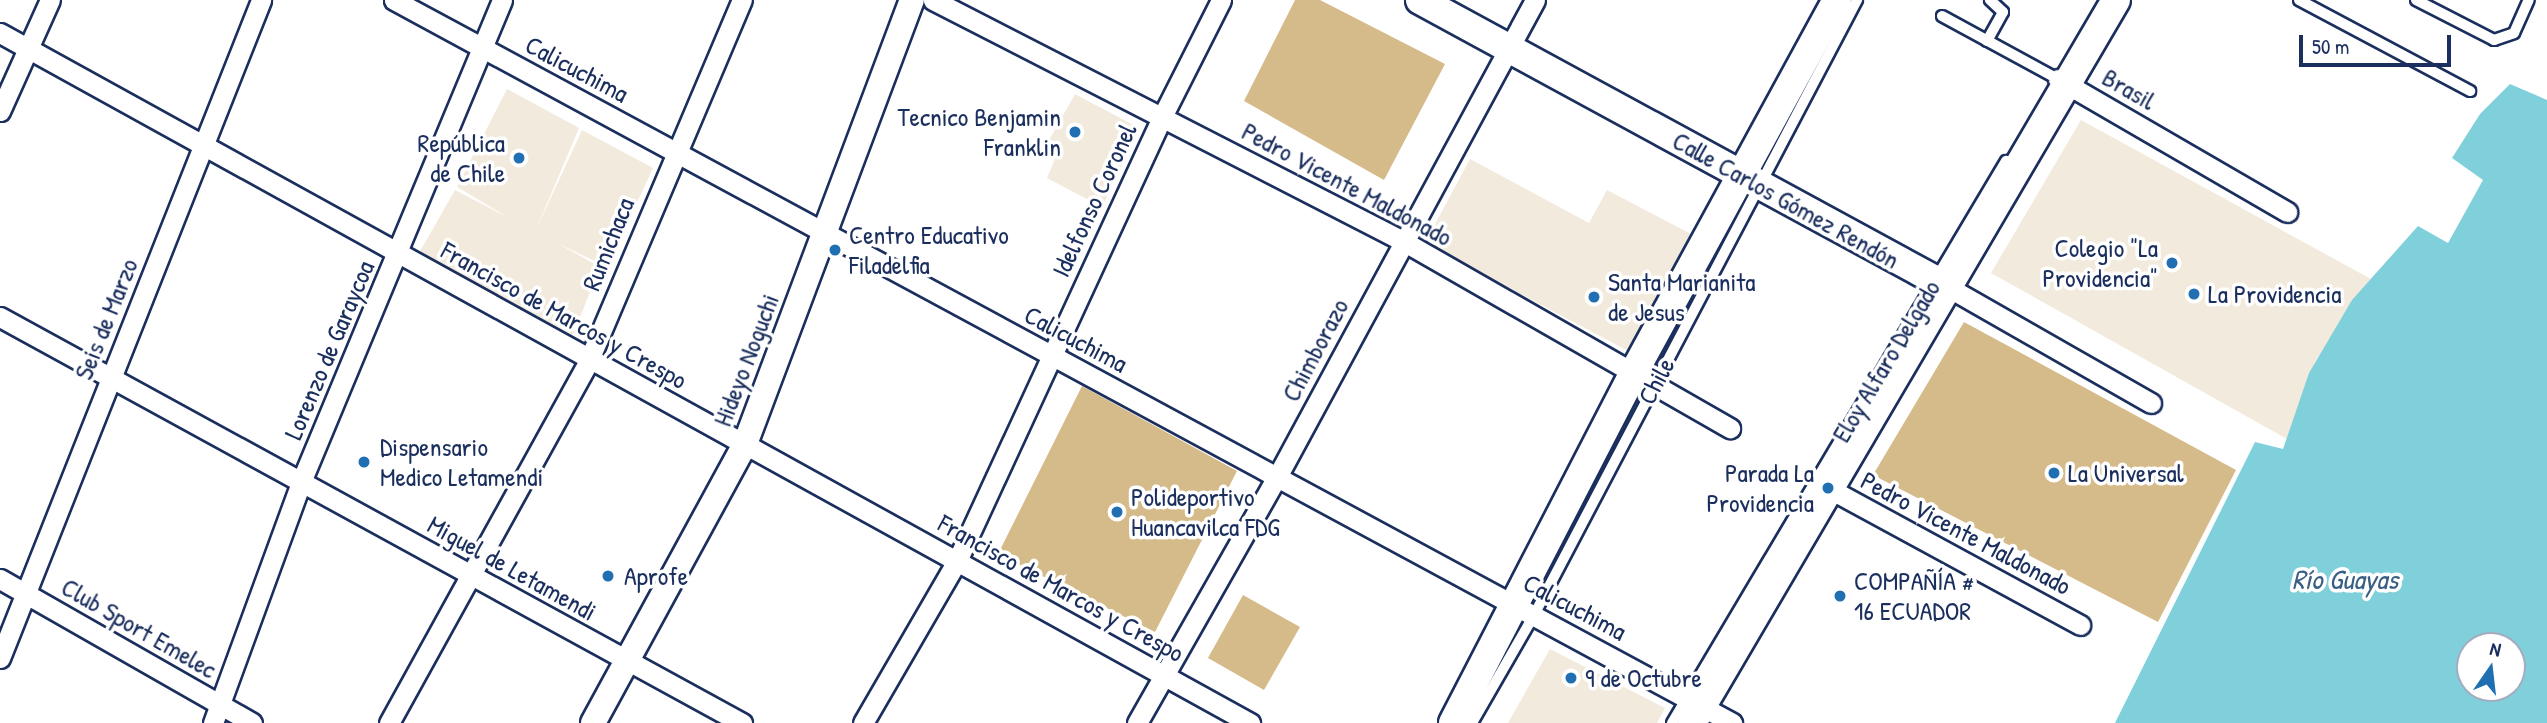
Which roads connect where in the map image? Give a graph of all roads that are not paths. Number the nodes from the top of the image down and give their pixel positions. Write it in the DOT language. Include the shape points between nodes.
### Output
graph roads {
  1 [pos="50,0"];
  2 [pos="261,0"];
  3 [pos="394,0"];
  4 [pos="502,0"];
  5 [pos="742,0"];
  6 [pos="912,0"];
  7 [pos="933,0"];
  8 [pos="1221,0"];
  9 [pos="1420,0"];
  10 [pos="1535,0"];
  11 [pos="1837,0"];
  12 [pos="1857,0"];
  13 [pos="1990,0"];
  14 [pos="2116,0"];
  15 [pos="2300,0"];
  16 [pos="2416,0"];
  17 [pos="2529,0"];
  18 [pos="1942,16"];
  19 [pos="0,33"];
  20 [pos="1987,41"];
  21 [pos="2075,44"];
  22 [pos="482,47"];
  23 [pos="1508,47"];
  24 [pos="28,49"];
  25 [pos="2061,81"];
  26 [pos="2470,91"];
  27 [pos="2042,102"];
  28 [pos="0,111"];
  29 [pos="1161,117"];
  30 [pos="205,147"];
  31 [pos="2013,149"];
  32 [pos="675,151"];
  33 [pos="1750,182"];
  34 [pos="2287,212"];
  35 [pos="826,233"];
  36 [pos="1403,241"];
  37 [pos="399,253"];
  38 [pos="1940,283"];
  39 [pos="0,317"];
  40 [pos="1050,355"];
  41 [pos="589,360"];
  42 [pos="111,377"];
  43 [pos="1644,377"];
  44 [pos="2151,403"];
  45 [pos="1730,428"];
  46 [pos="746,444"];
  47 [pos="1277,477"];
  48 [pos="301,482"];
  49 [pos="1828,488"];
  50 [pos="957,561"];
  51 [pos="473,576"];
  52 [pos="0,579"];
  53 [pos="26,594"];
  54 [pos="1526,610"];
  55 [pos="2080,625"];
  56 [pos="0,659"];
  57 [pos="630,662"];
  58 [pos="1164,675"];
  59 [pos="1694,709"];
  60 [pos="217,714"];
  61 [pos="252,723"];
  62 [pos="389,723"];
  63 [pos="593,723"];
  64 [pos="742,723"];
  65 [pos="863,723"];
  66 [pos="1137,723"];
  67 [pos="1250,723"];
  68 [pos="1453,723"];
  69 [pos="1472,723"];
  70 [pos="1672,723"];
  71 [pos="1732,723"];
  1 -- 24 [label="street"];
  2 -- 30 [label="street, Seis de Marzo"];
  3 -- 22 [label="street, Calicuchima"];
  4 -- 22 [label="street, Lorenzo de Garaycoa"];
  5 -- 32 [label="street, Rumichaca"];
  6 -- 35 [label="street, Hideyo Noguchi"];
  7 -- 29 [label="street, Pedro Vicente Maldonado"];
  8 -- 29 [label="street, Idelfonso Coronel"];
  9 -- 23 [label="main road, Calle Carlos Gómez Rendón"];
  10 -- 23 [label="street, Chimborazo"];
  11 -- 33 [label="main road, Chile"];
  12 -- 33 [label="lane, Chile"];
  13 -- 20 [label="lane" via="2003,12"];
  14 -- 25 [label="main road, Eloy Alfaro Delgado"];
  15 -- 26 [label="lane"];
  16 -- 17 [label="lane" via="2494,40 2514,33"];
  18 -- 20 [label="lane, Brasil"];
  19 -- 24 [label="street, Francisco de Marcos y Crespo"];
  20 -- 25 [label="lane, Brasil"];
  21 -- 25 [label="lane, Eloy Alfaro Delgado"];
  22 -- 32 [label="street, Calicuchima"];
  22 -- 37 [label="street, Lorenzo de Garaycoa"];
  23 -- 33 [label="main road, Calle Carlos Gómez Rendón"];
  23 -- 36 [label="street, Chimborazo"];
  24 -- 28 [label="street"];
  24 -- 30 [label="street, Francisco de Marcos y Crespo"];
  25 -- 27 [label="lane, Eloy Alfaro Delgado"];
  25 -- 34 [label="street, Brasil"];
  25 -- 38 [label="main road, Eloy Alfaro Delgado"];
  29 -- 36 [label="street, Pedro Vicente Maldonado"];
  29 -- 40 [label="street, Idelfonso Coronel"];
  30 -- 37 [label="street, Francisco de Marcos y Crespo"];
  30 -- 42 [label="street, Seis de Marzo"];
  31 -- 38 [label="lane, Eloy Alfaro Delgado"];
  32 -- 35 [label="street, Calicuchima"];
  32 -- 41 [label="street, Rumichaca"];
  33 -- 38 [label="main road, Calle Carlos Gómez Rendón"];
  33 -- 43 [label="main road, Chile"];
  35 -- 40 [label="street, Calicuchima"];
  35 -- 46 [label="street, Hideyo Noguchi"];
  36 -- 43 [label="street, Pedro Vicente Maldonado"];
  36 -- 47 [label="street, Chimborazo"];
  37 -- 41 [label="street, Francisco de Marcos y Crespo"];
  37 -- 48 [label="street, Lorenzo de Garaycoa"];
  38 -- 44 [label="street, Calle Carlos Gómez Rendón"];
  38 -- 49 [label="main road, Eloy Alfaro Delgado"];
  38 -- 59 [label="lane, Eloy Alfaro Delgado"];
  39 -- 42 [label="street, Miguel de Letamendi"];
  40 -- 47 [label="street, Calicuchima"];
  40 -- 50 [label="street, Idelfonso Coronel"];
  41 -- 46 [label="street, Francisco de Marcos y Crespo"];
  41 -- 51 [label="street, Rumichaca"];
  42 -- 48 [label="street, Miguel de Letamendi"];
  42 -- 53 [label="street, Seis de Marzo"];
  43 -- 45 [label="street, Pedro Vicente Maldonado"];
  43 -- 54 [label="main road, Chile"];
  46 -- 50 [label="street, Francisco de Marcos y Crespo"];
  46 -- 57 [label="street, Hideyo Noguchi"];
  47 -- 54 [label="street, Calicuchima"];
  47 -- 58 [label="street, Chimborazo"];
  48 -- 51 [label="street, Miguel de Letamendi"];
  48 -- 60 [label="street, Lorenzo de Garaycoa"];
  49 -- 55 [label="street, Pedro Vicente Maldonado"];
  49 -- 59 [label="main road, Eloy Alfaro Delgado"];
  50 -- 58 [label="street, Francisco de Marcos y Crespo"];
  50 -- 65 [label="street, Idelfonso Coronel"];
  51 -- 57 [label="street, Miguel de Letamendi"];
  51 -- 62 [label="street, Rumichaca"];
  52 -- 53 [label="street, Club Sport Emelec"];
  53 -- 56 [label="street, Seis de Marzo"];
  53 -- 60 [label="street, Club Sport Emelec"];
  54 -- 59 [label="street, Calicuchima"];
  54 -- 68 [label="main road, Chile"];
  54 -- 69 [label="lane, Chile"];
  57 -- 63 [label="street, Hideyo Noguchi"];
  57 -- 64 [label="street, Miguel de Letamendi"];
  58 -- 66 [label="street, Chimborazo"];
  58 -- 67 [label="street, Francisco de Marcos y Crespo"];
  59 -- 70 [label="lane, Eloy Alfaro Delgado"];
  59 -- 71 [label="street, Calicuchima"];
  60 -- 61 [label="street, Club Sport Emelec"];
}
